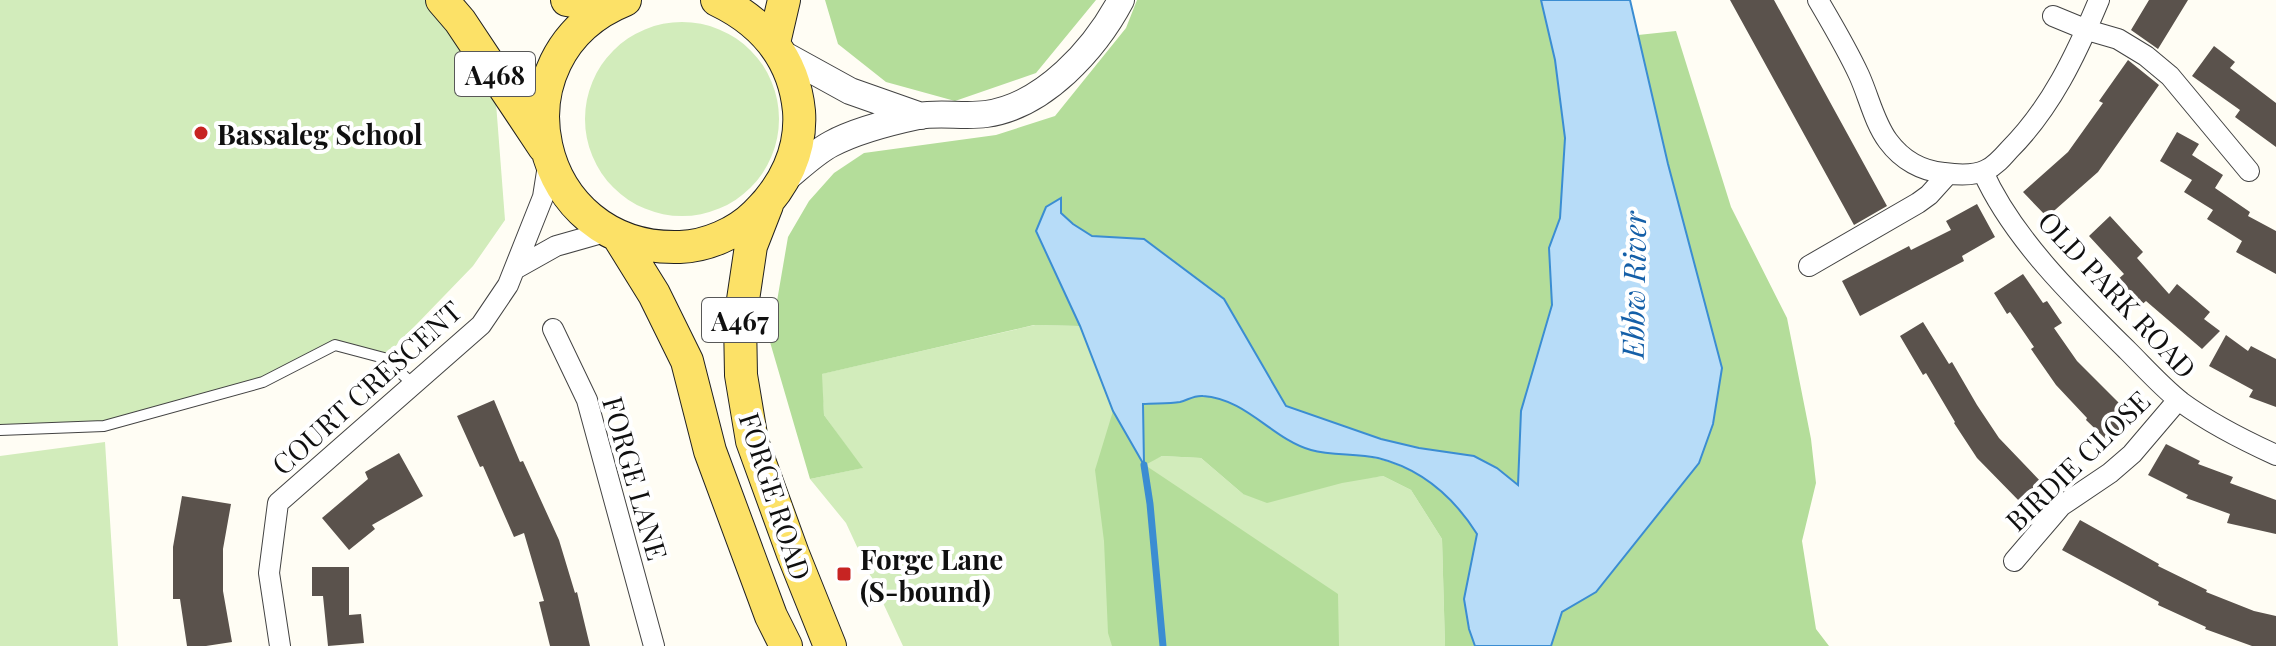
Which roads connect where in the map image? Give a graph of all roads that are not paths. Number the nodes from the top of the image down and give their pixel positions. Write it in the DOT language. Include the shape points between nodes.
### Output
graph roads {
  1 [pos="442,0"];
  2 [pos="567,0"];
  3 [pos="717,0"];
  4 [pos="784,0"];
  5 [pos="1121,0"];
  6 [pos="1818,0"];
  7 [pos="2099,0"];
  8 [pos="617,3"];
  9 [pos="2053,16"];
  10 [pos="2087,30"];
  11 [pos="778,48"];
  12 [pos="921,116"];
  13 [pos="547,154"];
  14 [pos="2249,171"];
  15 [pos="1983,172"];
  16 [pos="1948,174"];
  17 [pos="776,192"];
  18 [pos="613,234"];
  19 [pos="1809,266"];
  20 [pos="515,269"];
  21 [pos="553,329"];
  22 [pos="413,384"];
  23 [pos="2178,400"];
  24 [pos="0,430"];
  25 [pos="2276,455"];
  26 [pos="2014,561"];
  27 [pos="280,646"];
  28 [pos="654,646"];
  29 [pos="786,646"];
  30 [pos="830,646"];
  1 -- 13 [label="main road, A468"];
  2 -- 8 [label="main road"];
  3 -- 11 [label="main road" via="757,24"];
  4 -- 11 [label="main road"];
  5 -- 12 [label="street" via="1087,52 1021,103 987,114"];
  6 -- 16 [label="street" via="1888,142 1918,167"];
  7 -- 10 [label="street"];
  8 -- 13 [label="main road" via="586,23 553,68 542,122"];
  9 -- 10 [label="street"];
  10 -- 14 [label="street" via="2118,39 2170,76"];
  10 -- 15 [label="street" via="2047,105"];
  11 -- 12 [label="street" via="850,91"];
  11 -- 17 [label="main road, FORGE ROAD" via="794,83 799,115 793,158"];
  12 -- 17 [label="street" via="830,144"];
  13 -- 18 [label="main road" via="572,201"];
  13 -- 20 [label="street, COURT CRESCENT" via="543,197"];
  15 -- 16 [label="street"];
  15 -- 23 [label="street, OLD PARK ROAD" via="2006,213 2049,268"];
  16 -- 19 [label="street" via="1918,203"];
  17 -- 18 [label="main road" via="750,220 709,241 663,247"];
  17 -- 30 [label="main road, FORGE ROAD / A467" via="751,246 740,320 741,375 752,441"];
  18 -- 20 [label="street" via="556,246"];
  18 -- 29 [label="main road, FORGE ROAD / A467" via="654,294 687,361 710,451"];
  20 -- 22 [label="street, COURT CRESCENT" via="481,325"];
  21 -- 28 [label="street, FORGE LANE" via="587,400"];
  22 -- 24 [label="lane" via="384,358 335,345 263,382 104,426"];
  22 -- 27 [label="street, COURT CRESCENT" via="278,503 269,573"];
  23 -- 25 [label="street, OLD PARK ROAD" via="2224,431"];
  23 -- 26 [label="street, BIRDIE CLOSE" via="2132,454 2061,506"];
}
